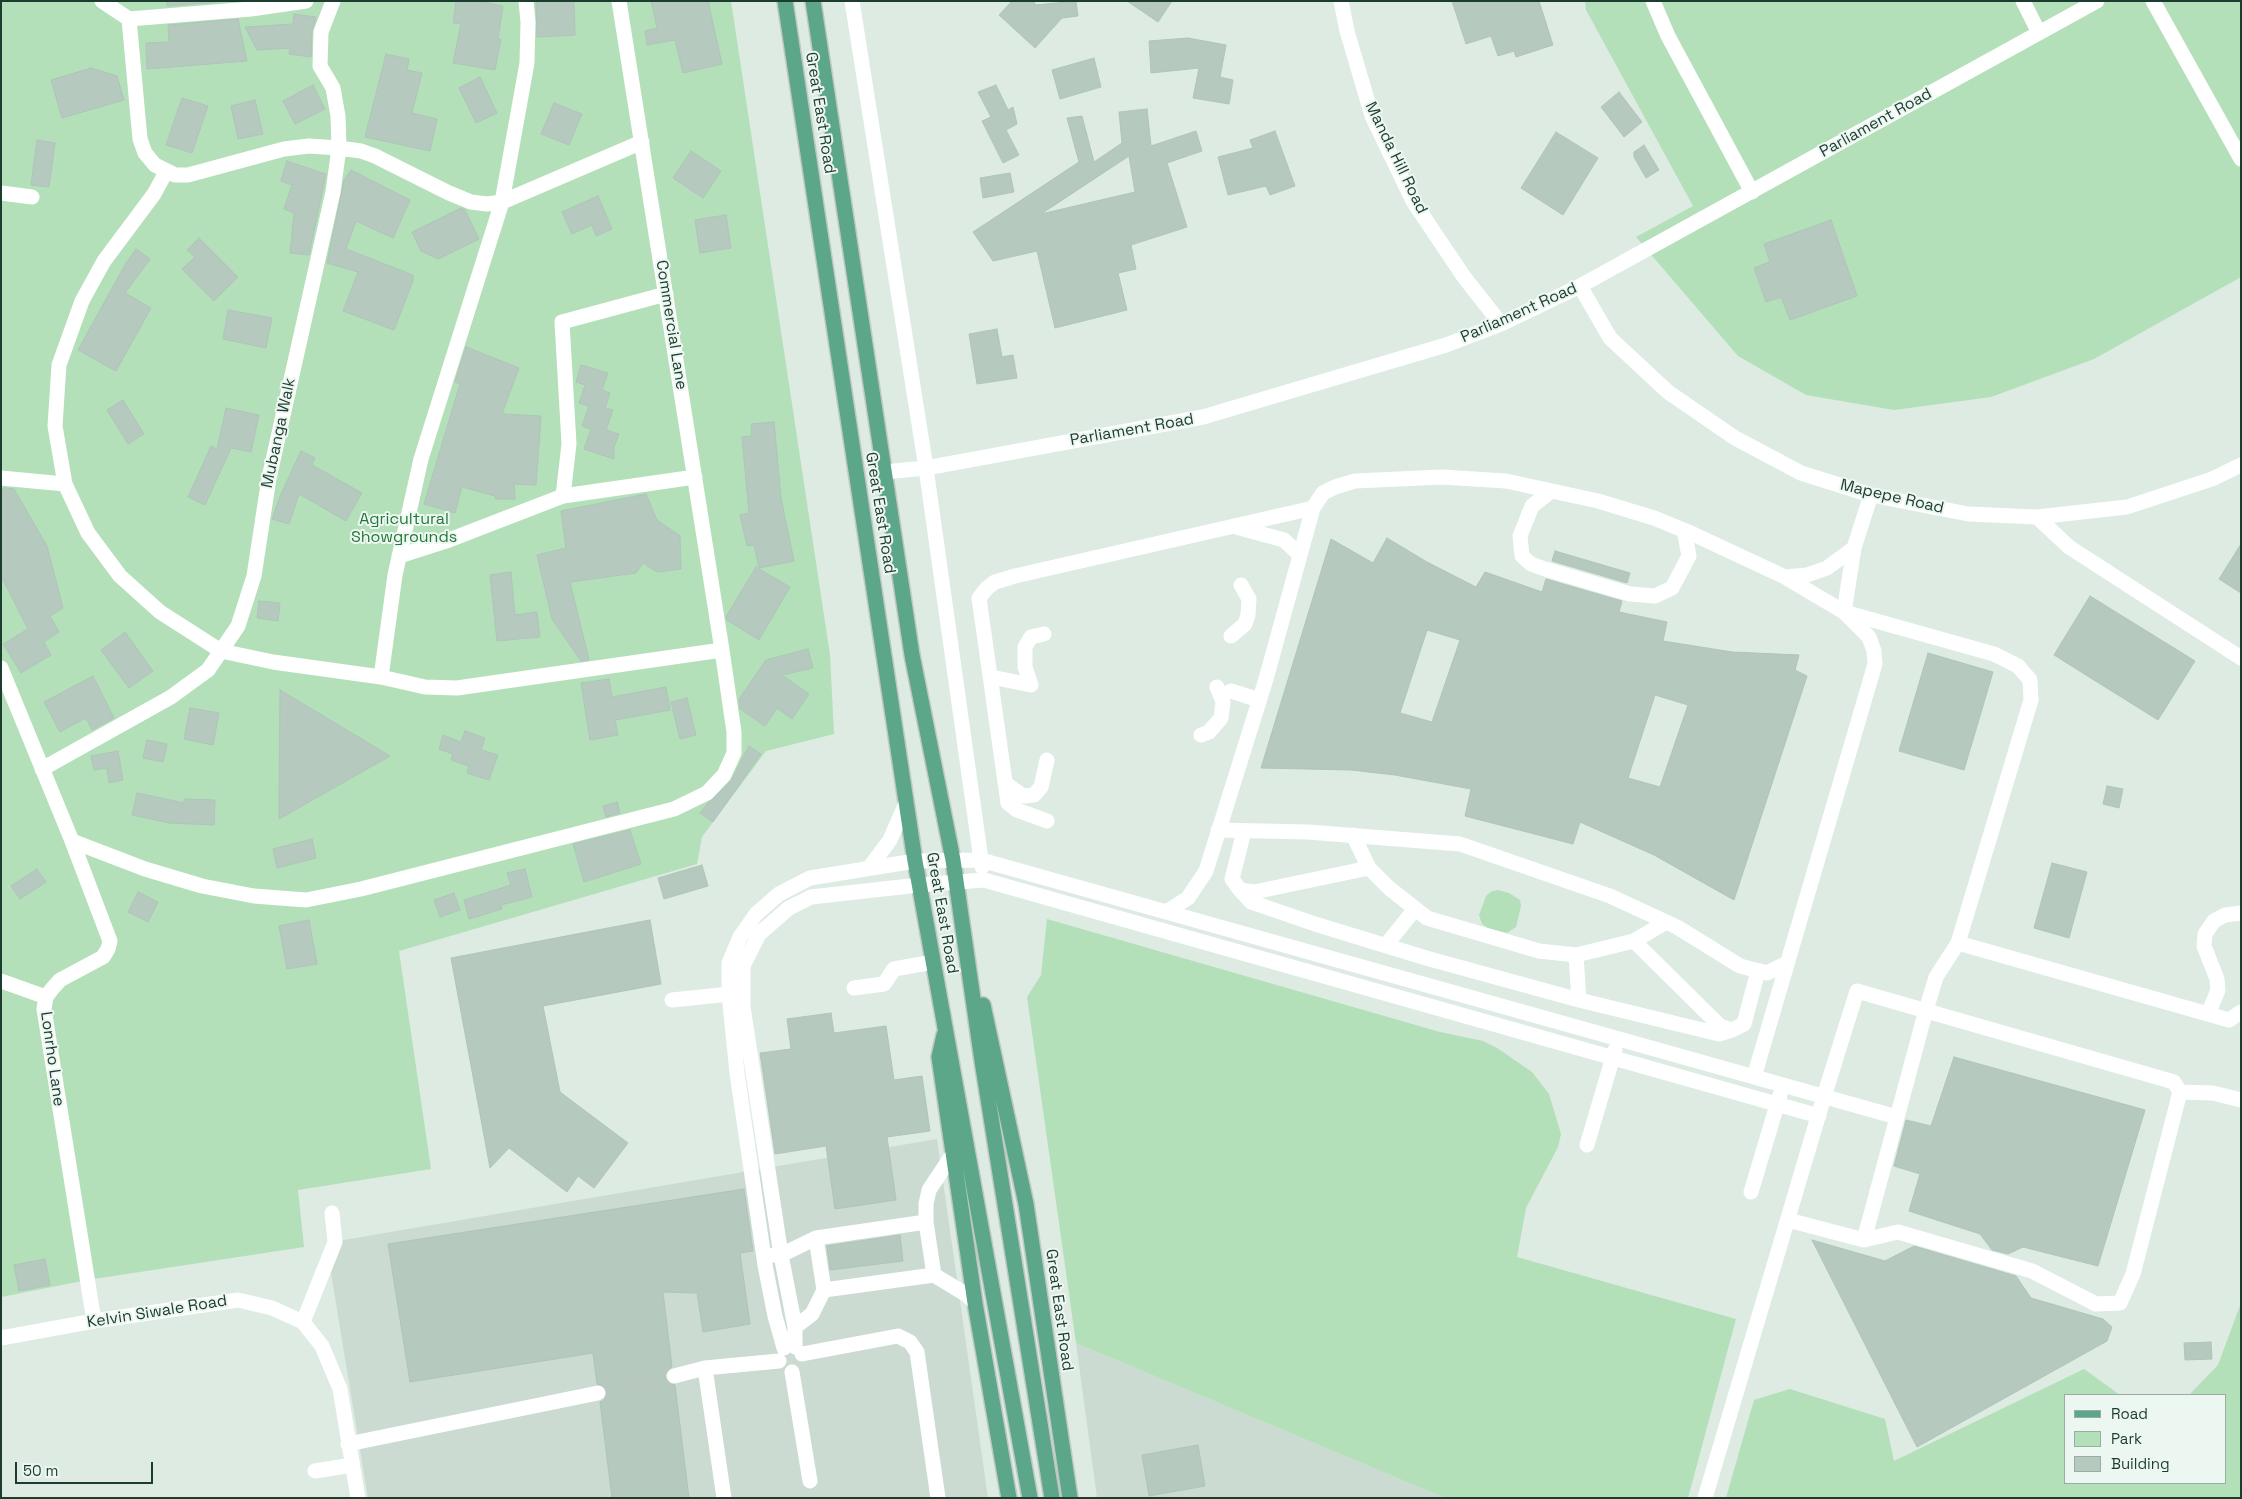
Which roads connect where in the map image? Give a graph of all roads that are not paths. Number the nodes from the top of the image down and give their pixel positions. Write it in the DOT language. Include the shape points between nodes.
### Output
graph roads {
  1 [pos="102,1"];
  2 [pos="306,1"];
  3 [pos="333,1"];
  4 [pos="526,1"];
  5 [pos="619,1"];
  6 [pos="785,1"];
  7 [pos="813,1"];
  8 [pos="852,1"];
  9 [pos="1341,1"];
  10 [pos="1653,1"];
  11 [pos="2023,1"];
  12 [pos="2097,1"];
  13 [pos="2153,1"];
  14 [pos="251,5"];
  15 [pos="128,19"];
  16 [pos="2039,33"];
  17 [pos="642,142"];
  18 [pos="339,148"];
  19 [pos="2241,159"];
  20 [pos="166,172"];
  21 [pos="1,192"];
  22 [pos="1752,192"];
  23 [pos="32,197"];
  24 [pos="502,202"];
  25 [pos="1580,286"];
  26 [pos="666,294"];
  27 [pos="1501,324"];
  28 [pos="2241,465"];
  29 [pos="926,468"];
  30 [pos="884,472"];
  31 [pos="695,477"];
  32 [pos="1,478"];
  33 [pos="1514,483"];
  34 [pos="64,484"];
  35 [pos="1551,491"];
  36 [pos="563,496"];
  37 [pos="1871,496"];
  38 [pos="1532,506"];
  39 [pos="1313,508"];
  40 [pos="2036,517"];
  41 [pos="1232,527"];
  42 [pos="1684,530"];
  43 [pos="1720,546"];
  44 [pos="1854,548"];
  45 [pos="1300,555"];
  46 [pos="399,556"];
  47 [pos="1689,556"];
  48 [pos="1784,577"];
  49 [pos="1241,584"];
  50 [pos="1844,612"];
  51 [pos="1044,634"];
  52 [pos="1231,636"];
  53 [pos="722,650"];
  54 [pos="221,651"];
  55 [pos="2241,658"];
  56 [pos="1,668"];
  57 [pos="381,677"];
  58 [pos="990,677"];
  59 [pos="1259,700"];
  60 [pos="1201,736"];
  61 [pos="1047,760"];
  62 [pos="42,770"];
  63 [pos="1005,783"];
  64 [pos="1041,787"];
  65 [pos="906,803"];
  66 [pos="1218,830"];
  67 [pos="1244,831"];
  68 [pos="1353,835"];
  69 [pos="72,841"];
  70 [pos="953,860"];
  71 [pos="981,860"];
  72 [pos="915,861"];
  73 [pos="869,868"];
  74 [pos="1369,868"];
  75 [pos="984,880"];
  76 [pos="956,882"];
  77 [pos="919,884"];
  78 [pos="1240,890"];
  79 [pos="1415,909"];
  80 [pos="1166,912"];
  81 [pos="2241,914"];
  82 [pos="1666,922"];
  83 [pos="1634,941"];
  84 [pos="1958,943"];
  85 [pos="1386,945"];
  86 [pos="966,954"];
  87 [pos="1576,955"];
  88 [pos="933,962"];
  89 [pos="1788,963"];
  90 [pos="1758,971"];
  91 [pos="1,980"];
  92 [pos="854,988"];
  93 [pos="736,993"];
  94 [pos="46,997"];
  95 [pos="672,1000"];
  96 [pos="1580,1000"];
  97 [pos="1926,1010"];
  98 [pos="2241,1012"];
  99 [pos="2208,1014"];
  100 [pos="945,1030"];
  101 [pos="1732,1030"];
  102 [pos="1618,1039"];
  103 [pos="1613,1058"];
  104 [pos="1754,1077"];
  105 [pos="1783,1085"];
  106 [pos="2180,1092"];
  107 [pos="1824,1097"];
  108 [pos="2241,1100"];
  109 [pos="1777,1105"];
  110 [pos="1819,1116"];
  111 [pos="1897,1117"];
  112 [pos="1587,1145"];
  113 [pos="953,1154"];
  114 [pos="1752,1192"];
  115 [pos="332,1213"];
  116 [pos="1788,1220"];
  117 [pos="926,1222"];
  118 [pos="816,1238"];
  119 [pos="1864,1240"];
  120 [pos="781,1254"];
  121 [pos="764,1256"];
  122 [pos="934,1275"];
  123 [pos="824,1290"];
  124 [pos="975,1303"];
  125 [pos="94,1321"];
  126 [pos="303,1322"];
  127 [pos="795,1327"];
  128 [pos="1,1338"];
  129 [pos="790,1353"];
  130 [pos="705,1368"];
  131 [pos="674,1376"];
  132 [pos="598,1393"];
  133 [pos="348,1444"];
  134 [pos="352,1464"];
  135 [pos="315,1471"];
  136 [pos="810,1480"];
  137 [pos="358,1498"];
  138 [pos="724,1498"];
  139 [pos="938,1498"];
  140 [pos="1009,1498"];
  141 [pos="1030,1498"];
  142 [pos="1052,1498"];
  143 [pos="1070,1498"];
  144 [pos="1705,1498"];
  1 -- 15 [label="street"];
  2 -- 14 [label="street"];
  3 -- 18 [label="street, Mubanga Walk" via="322,32 320,66 333,88"];
  4 -- 24 [label="street" via="527,63"];
  5 -- 17 [label="street, Commercial Lane"];
  6 -- 65 [label="main road, Great East Road"];
  7 -- 30 [label="main road, Great East Road"];
  8 -- 29 [label="street"];
  9 -- 27 [label="street, Manda Hill Road" via="1372,116 1409,193 1464,277"];
  10 -- 22 [label="street" via="1668,36"];
  11 -- 16 [label="street"];
  12 -- 16 [label="street, Parliament Road"];
  13 -- 19 [label="street"];
  14 -- 15 [label="street"];
  15 -- 20 [label="street" via="140,139 145,153"];
  16 -- 22 [label="street, Parliament Road"];
  17 -- 24 [label="street"];
  17 -- 26 [label="street, Commercial Lane"];
  18 -- 20 [label="street" via="309,146 284,149 188,175"];
  18 -- 24 [label="street" via="375,156 471,202"];
  18 -- 54 [label="street, Mubanga Walk" via="333,192 269,478 254,576 238,626"];
  20 -- 34 [label="street" via="154,194 104,261 82,301 59,365 55,426"];
  21 -- 23 [label="street"];
  22 -- 25 [label="street, Parliament Road"];
  24 -- 46 [label="street" via="421,459"];
  25 -- 27 [label="street, Parliament Road"];
  25 -- 37 [label="street, Mapepe Road" via="1610,338 1668,392 1735,438 1801,473"];
  26 -- 31 [label="street, Commercial Lane"];
  26 -- 36 [label="street" via="562,322 569,444"];
  27 -- 29 [label="street, Parliament Road" via="1400,360 1203,417"];
  28 -- 40 [label="street, Mapepe Road" via="2212,479 2127,507"];
  29 -- 30 [label="street, Parliament Road"];
  29 -- 71 [label="street"];
  30 -- 70 [label="main road, Great East Road" via="912,655"];
  31 -- 36 [label="street"];
  31 -- 53 [label="street, Commercial Lane"];
  32 -- 34 [label="street"];
  33 -- 35 [label="street"];
  33 -- 38 [label="street"];
  33 -- 39 [label="street" via="1442,477 1355,482 1323,493"];
  34 -- 54 [label="street" via="88,533 120,576 160,612"];
  35 -- 38 [label="street"];
  35 -- 42 [label="street" via="1598,501"];
  36 -- 46 [label="street"];
  37 -- 40 [label="street, Mapepe Road" via="1968,514"];
  37 -- 44 [label="street"];
  38 -- 47 [label="street" via="1520,536 1522,556 1531,564 1545,569 1630,594 1655,596 1672,588"];
  39 -- 41 [label="street"];
  39 -- 45 [label="street"];
  40 -- 55 [label="street" via="2069,547"];
  41 -- 45 [label="street" via="1284,540"];
  41 -- 58 [label="street" via="995,582 979,598"];
  42 -- 43 [label="street"];
  42 -- 47 [label="street"];
  43 -- 47 [label="street"];
  43 -- 48 [label="street"];
  44 -- 48 [label="street" via="1827,568"];
  44 -- 50 [label="street"];
  45 -- 59 [label="street"];
  46 -- 57 [label="street"];
  48 -- 50 [label="street"];
  49 -- 52 [label="street" via="1249,599 1248,615 1245,624"];
  50 -- 84 [label="street" via="1994,654 2018,666 2030,680 2031,700"];
  50 -- 89 [label="street" via="1869,637 1875,664"];
  51 -- 58 [label="street" via="1031,637 1025,647 1025,667 1031,684"];
  53 -- 57 [label="street" via="457,688 425,687"];
  53 -- 69 [label="street, Commercial Lane" via="734,753 724,775 707,793 674,809 361,889 306,900 254,896 202,886 145,869"];
  54 -- 57 [label="street" via="273,662"];
  54 -- 62 [label="street, Mubanga Walk" via="208,670 171,698"];
  56 -- 62 [label="street, Lonrho Lane"];
  58 -- 63 [label="street"];
  59 -- 60 [label="street" via="1230,691 1216,725"];
  59 -- 66 [label="street"];
  61 -- 64 [label="street"];
  62 -- 69 [label="street, Lonrho Lane"];
  63 -- 64 [label="street" via="1022,796 1034,795"];
  63 -- 64 [label="street" via="1008,803 1017,810 1047,821 1040,808"];
  65 -- 72 [label="main road, Great East Road"];
  65 -- 73 [label="street" via="890,840"];
  66 -- 67 [label="street"];
  66 -- 80 [label="street" via="1206,871 1188,898"];
  67 -- 68 [label="street"];
  67 -- 78 [label="street" via="1232,879"];
  68 -- 74 [label="street"];
  68 -- 82 [label="street" via="1460,844 1610,896"];
  69 -- 94 [label="street, Lonrho Lane" via="110,941 103,957 60,980"];
  70 -- 71 [label="street"];
  70 -- 72 [label="street"];
  70 -- 76 [label="main road, Great East Road"];
  71 -- 75 [label="street"];
  71 -- 80 [label="street"];
  72 -- 73 [label="street"];
  72 -- 77 [label="main road, Great East Road"];
  73 -- 93 [label="street" via="810,878 779,894 756,914 740,937 729,963"];
  74 -- 78 [label="street" via="1254,892"];
  74 -- 79 [label="street"];
  75 -- 76 [label="street"];
  75 -- 103 [label="street"];
  76 -- 77 [label="street"];
  76 -- 86 [label="main road, Great East Road"];
  77 -- 88 [label="main road, Great East Road"];
  77 -- 93 [label="street" via="811,896 789,908 759,934 743,966"];
  78 -- 85 [label="street" via="1251,902"];
  79 -- 85 [label="street"];
  79 -- 87 [label="street" via="1427,918 1539,951"];
  80 -- 102 [label="street"];
  81 -- 99 [label="street" via="2226,915 2214,921 2205,934 2204,946 2218,990"];
  82 -- 83 [label="street"];
  82 -- 90 [label="street" via="1740,966"];
  83 -- 87 [label="street"];
  83 -- 101 [label="street" via="1720,1026"];
  84 -- 97 [label="street" via="1936,977"];
  84 -- 99 [label="street"];
  85 -- 96 [label="street"];
  86 -- 142 [label="main road, Great East Road"];
  86 -- 143 [label="main road, Great East Road" via="979,985 1026,1204"];
  87 -- 96 [label="street"];
  88 -- 92 [label="street" via="894,969 884,984"];
  88 -- 100 [label="main road, Great East Road"];
  89 -- 90 [label="street" via="1767,972"];
  89 -- 104 [label="street"];
  90 -- 101 [label="street" via="1744,1024"];
  91 -- 94 [label="street"];
  93 -- 95 [label="street"];
  93 -- 120 [label="street" via="743,1006"];
  93 -- 121 [label="street" via="737,1073"];
  94 -- 125 [label="street, Lonrho Lane" via="47,1032"];
  96 -- 101 [label="street" via="1718,1034"];
  97 -- 106 [label="street" via="2174,1082"];
  97 -- 107 [label="street" via="1857,991"];
  97 -- 111 [label="street"];
  98 -- 99 [label="street" via="2229,1020"];
  100 -- 113 [label="main road, Great East Road" via="939,1057"];
  100 -- 141 [label="main road, Great East Road"];
  102 -- 103 [label="street"];
  102 -- 104 [label="street"];
  103 -- 109 [label="street"];
  103 -- 112 [label="street"];
  104 -- 105 [label="street"];
  105 -- 107 [label="street"];
  105 -- 109 [label="street"];
  106 -- 108 [label="street" via="2213,1093"];
  106 -- 119 [label="street" via="2133,1274 2120,1303 2096,1304 2032,1271 1898,1232"];
  107 -- 110 [label="street"];
  107 -- 111 [label="street"];
  109 -- 110 [label="street"];
  109 -- 114 [label="street"];
  110 -- 116 [label="street"];
  111 -- 119 [label="street"];
  113 -- 117 [label="street" via="929,1190"];
  113 -- 124 [label="main road, Great East Road"];
  115 -- 126 [label="street" via="336,1242"];
  116 -- 119 [label="street"];
  116 -- 144 [label="street"];
  117 -- 118 [label="street"];
  117 -- 122 [label="street"];
  118 -- 120 [label="street"];
  118 -- 123 [label="street"];
  120 -- 121 [label="street"];
  120 -- 127 [label="street"];
  121 -- 129 [label="street" via="775,1316"];
  122 -- 123 [label="street"];
  122 -- 124 [label="street" via="967,1294"];
  123 -- 127 [label="street" via="812,1314"];
  124 -- 140 [label="main road, Great East Road"];
  125 -- 126 [label="street, Kelvin Siwale Road" via="238,1300 272,1308"];
  125 -- 128 [label="street, Kelvin Siwale Road"];
  126 -- 133 [label="street, Kelvin Siwale Road" via="322,1346 340,1389"];
  127 -- 129 [label="street"];
  129 -- 130 [label="street"];
  129 -- 136 [label="street" via="802,1365 792,1372"];
  129 -- 139 [label="street" via="898,1336 910,1342 917,1352"];
  130 -- 131 [label="street"];
  130 -- 138 [label="street"];
  132 -- 133 [label="street"];
  133 -- 134 [label="street, Kelvin Siwale Road"];
  134 -- 135 [label="street"];
  134 -- 137 [label="street, Kelvin Siwale Road"];
}
